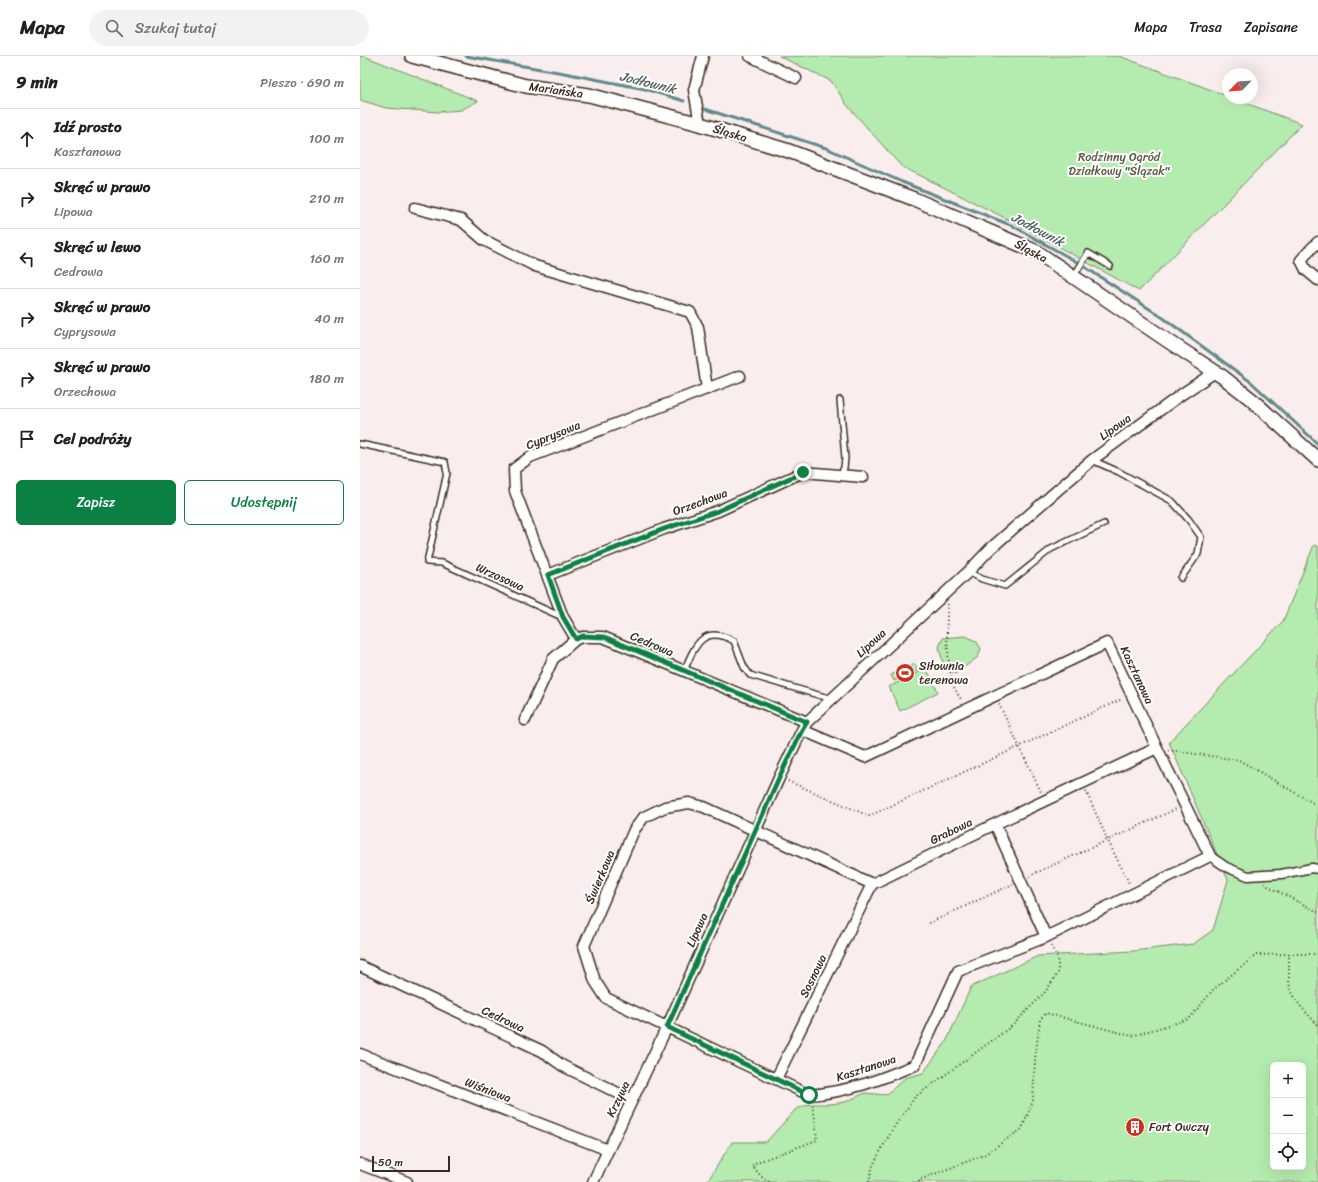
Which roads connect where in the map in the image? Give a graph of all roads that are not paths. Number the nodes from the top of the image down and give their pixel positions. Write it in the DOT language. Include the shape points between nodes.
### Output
graph roads {
  1 [pos="412,56"];
  2 [pos="703,56"];
  3 [pos="750,56"];
  4 [pos="796,78"];
  5 [pos="700,124"];
  6 [pos="414,208"];
  7 [pos="1318,242"];
  8 [pos="1110,266"];
  9 [pos="1076,273"];
  10 [pos="1318,280"];
  11 [pos="1215,372"];
  12 [pos="740,376"];
  13 [pos="707,389"];
  14 [pos="840,400"];
  15 [pos="360,444"];
  16 [pos="1092,460"];
  17 [pos="1318,460"];
  18 [pos="840,475"];
  19 [pos="863,477"];
  20 [pos="1104,524"];
  21 [pos="968,572"];
  22 [pos="548,575"];
  23 [pos="1181,578"];
  24 [pos="563,617"];
  25 [pos="576,639"];
  26 [pos="684,671"];
  27 [pos="832,699"];
  28 [pos="525,720"];
  29 [pos="804,726"];
  30 [pos="1157,748"];
  31 [pos="995,824"];
  32 [pos="756,831"];
  33 [pos="1210,856"];
  34 [pos="1318,869"];
  35 [pos="872,884"];
  36 [pos="1046,937"];
  37 [pos="360,966"];
  38 [pos="667,1027"];
  39 [pos="360,1054"];
  40 [pos="776,1079"];
  41 [pos="632,1100"];
  42 [pos="608,1150"];
  43 [pos="360,1164"];
  44 [pos="407,1182"];
  45 [pos="593,1182"];
  1 -- 5 [label="street, Mariańska" via="526,86 589,95"];
  2 -- 5 [label="street" via="694,90"];
  3 -- 4 [label="street"];
  5 -- 9 [label="street, Śląska" via="790,151 914,199 1037,252"];
  6 -- 13 [label="street" via="461,220 484,240 535,266 690,312 698,327"];
  7 -- 10 [label="street" via="1301,260 1306,270"];
  8 -- 9 [label="lane" via="1088,254"];
  9 -- 11 [label="street, Śląska"];
  11 -- 16 [label="street, Lipowa"];
  11 -- 17 [label="street, Śląska" via="1251,399"];
  12 -- 13 [label="street, Cyprysowa"];
  13 -- 22 [label="street, Cyprysowa" via="530,458 514,470 515,491"];
  14 -- 18 [label="lane" via="845,458"];
  15 -- 24 [label="lane, Wrzosowa" via="445,462 447,473 427,562 442,563"];
  16 -- 21 [label="street, Lipowa" via="990,549"];
  16 -- 23 [label="lane" via="1172,501 1190,520 1201,537 1198,554"];
  18 -- 19 [label="street, Orzechowa"];
  18 -- 22 [label="street, Orzechowa" via="803,472 718,511 664,529"];
  20 -- 21 [label="lane" via="1051,549 1005,586"];
  21 -- 27 [label="street, Lipowa"];
  22 -- 24 [label="street, Cyprysowa"];
  24 -- 25 [label="street, Cyprysowa"];
  25 -- 26 [label="street, Cedrowa" via="583,636 604,637"];
  25 -- 28 [label="street" via="553,659"];
  26 -- 27 [label="lane" via="700,641 709,635 725,636 734,641 744,668 750,675"];
  26 -- 29 [label="street, Cedrowa"];
  27 -- 29 [label="street, Lipowa"];
  29 -- 30 [label="street, Kasztanowa" via="865,757 1107,643"];
  29 -- 32 [label="street, Lipowa"];
  30 -- 31 [label="street, Grabowa"];
  30 -- 33 [label="street, Kasztanowa"];
  31 -- 35 [label="street, Grabowa"];
  31 -- 36 [label="street"];
  32 -- 35 [label="street"];
  32 -- 38 [label="street, Lipowa"];
  32 -- 38 [label="street, Świerkowa" via="704,807 689,803 665,807 644,817 634,830 584,946 595,981 606,998"];
  33 -- 34 [label="street" via="1226,867 1248,876"];
  33 -- 36 [label="street, Kasztanowa"];
  35 -- 40 [label="street, Sosnowa"];
  36 -- 40 [label="street, Kasztanowa" via="958,971 915,1065 874,1082 830,1093 809,1095"];
  37 -- 41 [label="street, Cedrowa" via="542,1051 564,1066"];
  38 -- 40 [label="street"];
  38 -- 41 [label="street, Krzywa"];
  39 -- 42 [label="street, Wiśniowa"];
  41 -- 42 [label="street, Krzywa"];
  42 -- 45 [label="street, Krzywa"];
  43 -- 44 [label="street"];
}
